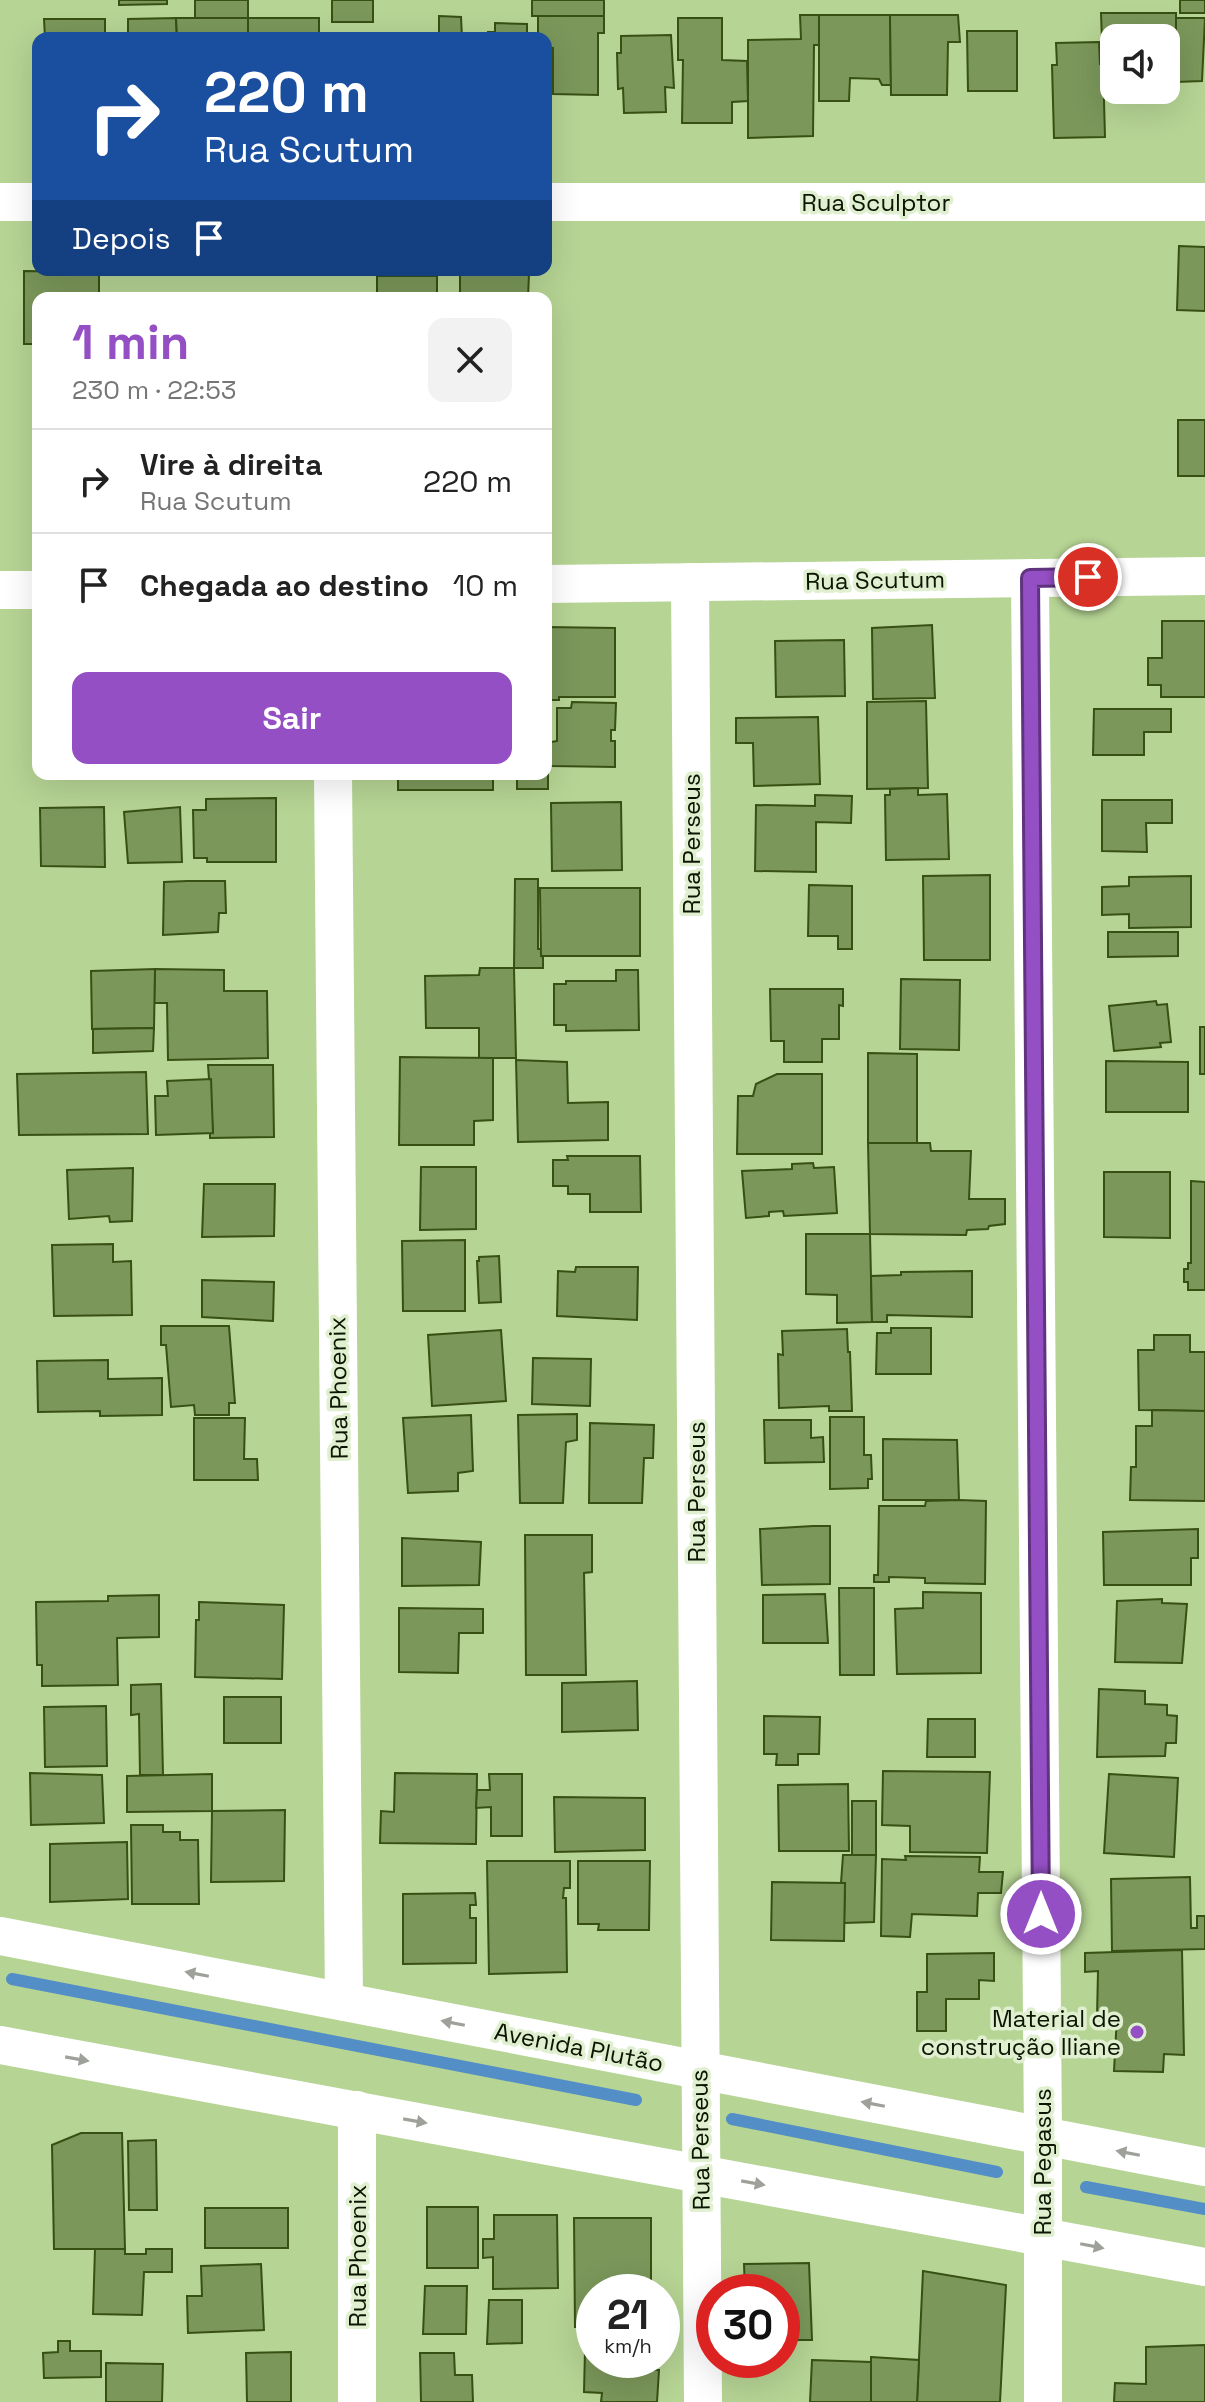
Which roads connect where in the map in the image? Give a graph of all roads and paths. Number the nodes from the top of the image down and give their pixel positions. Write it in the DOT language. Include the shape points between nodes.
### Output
graph roads {
  1 [pos="0,202"];
  2 [pos="32,202"];
  3 [pos="552,202"];
  4 [pos="1205,202"];
  5 [pos="1205,576"];
  6 [pos="1030,578"];
  7 [pos="690,582"];
  8 [pos="552,584"];
  9 [pos="0,590"];
  10 [pos="32,590"];
  11 [pos="333,780"];
  12 [pos="0,1936"];
  13 [pos="344,2002"];
  14 [pos="0,2045"];
  15 [pos="699,2071"];
  16 [pos="357,2110"];
  17 [pos="1043,2136"];
  18 [pos="1205,2167"];
  19 [pos="700,2174"];
  20 [pos="1042,2237"];
  21 [pos="1205,2267"];
  22 [pos="357,2402"];
  23 [pos="703,2402"];
  24 [pos="1043,2402"];
  1 -- 2 [label="street"];
  3 -- 4 [label="street, Rua Sculptor"];
  5 -- 6 [label="street, Rua Scutum"];
  6 -- 7 [label="street, Rua Scutum"];
  6 -- 17 [label="street, Rua Pegasus"];
  7 -- 8 [label="street, Rua Scutum"];
  7 -- 15 [label="street, Rua Perseus"];
  9 -- 10 [label="street"];
  11 -- 13 [label="street, Rua Phoenix"];
  13 -- 12 [label="street, Avenida Plutão, one-way"];
  15 -- 13 [label="street, Avenida Plutão, one-way"];
  14 -- 16 [label="street, one-way"];
  17 -- 15 [label="street, Avenida Plutão, one-way"];
  15 -- 19 [label="street, Rua Perseus"];
  16 -- 19 [label="street, one-way"];
  16 -- 22 [label="street, Rua Phoenix"];
  18 -- 17 [label="street, Avenida Plutão, one-way"];
  17 -- 20 [label="street, Rua Pegasus"];
  19 -- 20 [label="street, one-way"];
  19 -- 23 [label="street, Rua Perseus"];
  20 -- 21 [label="street, one-way"];
  20 -- 24 [label="street, Rua Pegasus"];
}
